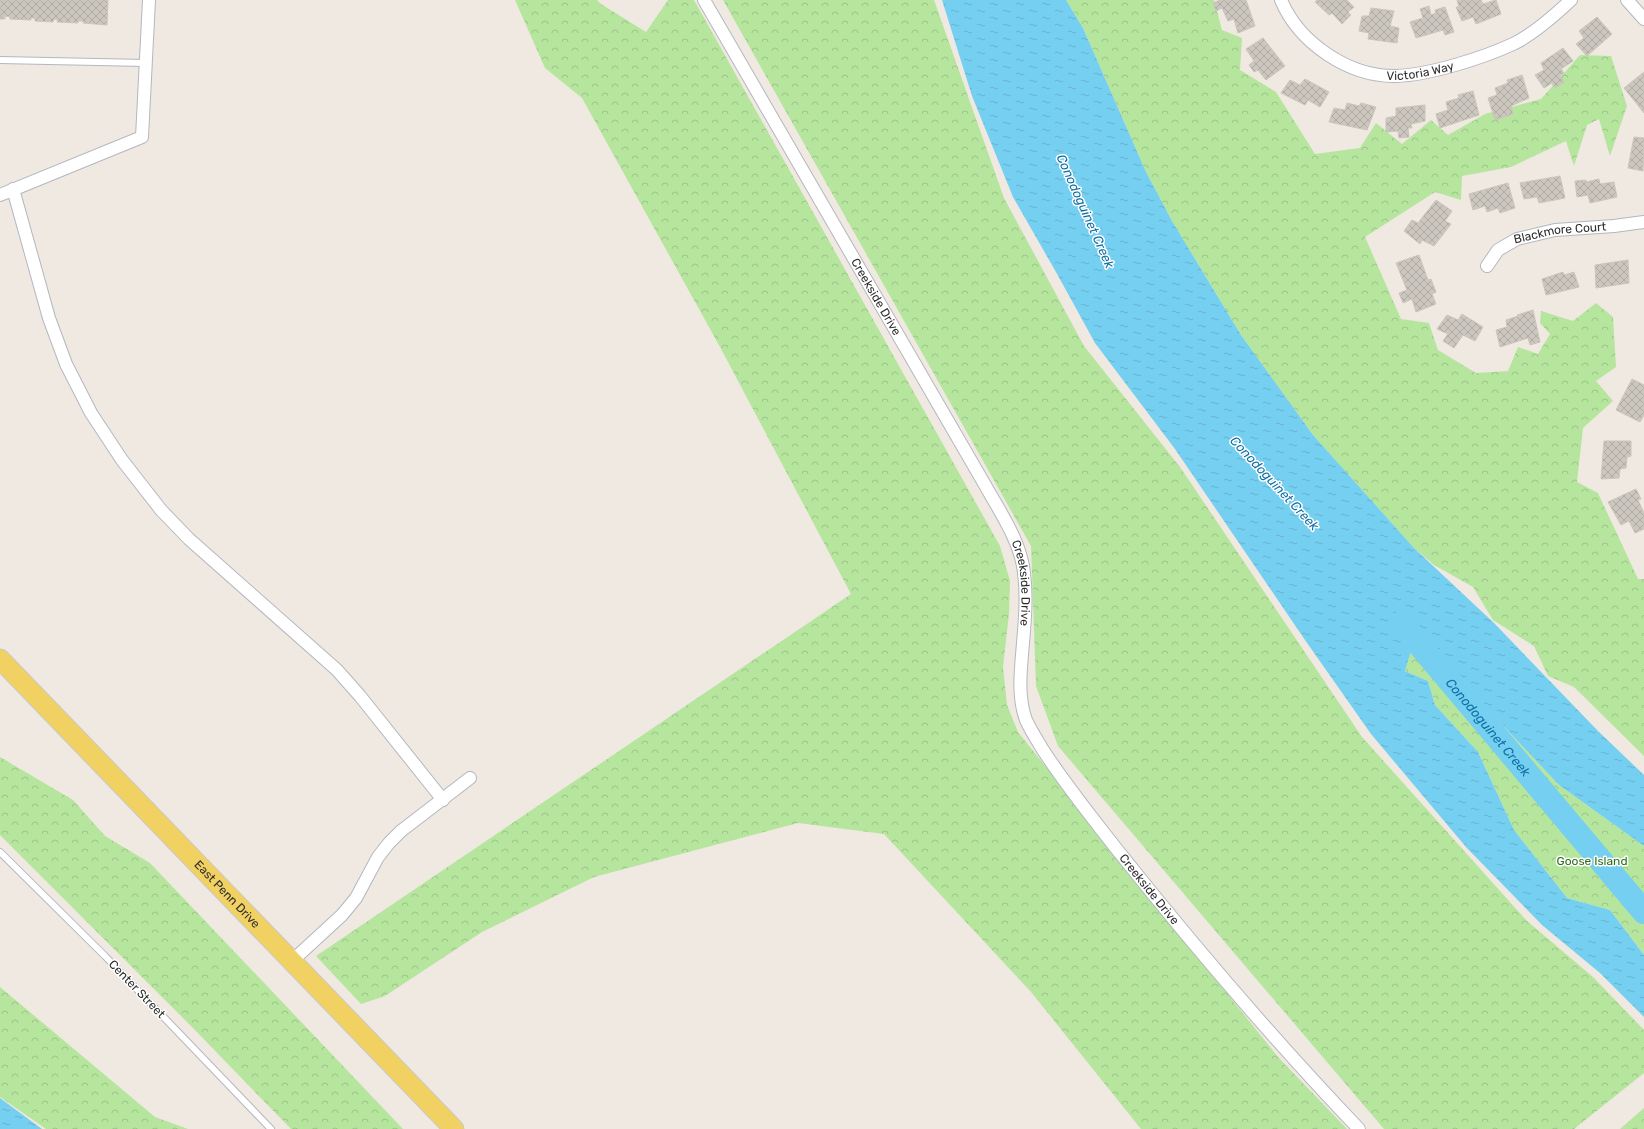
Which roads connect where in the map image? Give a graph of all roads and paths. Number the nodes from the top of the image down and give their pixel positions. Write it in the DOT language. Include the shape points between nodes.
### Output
graph roads {
  1 [pos="149,0"];
  2 [pos="704,0"];
  3 [pos="1281,0"];
  4 [pos="1571,0"];
  5 [pos="1627,0"];
  6 [pos="1644,19"];
  7 [pos="0,60"];
  8 [pos="146,62"];
  9 [pos="13,190"];
  10 [pos="0,195"];
  11 [pos="1644,222"];
  12 [pos="1487,266"];
  13 [pos="0,659"];
  14 [pos="470,778"];
  15 [pos="443,800"];
  16 [pos="0,852"];
  17 [pos="292,961"];
  18 [pos="271,1129"];
  19 [pos="454,1129"];
  20 [pos="1359,1129"];
  1 -- 8 [label="street"];
  2 -- 20 [label="street, Creekside Drive" via="1014,538 1024,571 1025,615 1020,676 1022,703 1031,731 1074,794 1176,924 1250,1012"];
  3 -- 4 [label="street, Victoria Way" via="1291,19 1304,35 1330,56 1367,72 1395,76 1427,72 1513,44"];
  5 -- 6 [label="street"];
  7 -- 8 [label="lane"];
  8 -- 9 [label="street" via="142,138"];
  9 -- 10 [label="street"];
  9 -- 15 [label="street" via="49,318 66,364 91,413 122,460 161,510 189,539 337,670"];
  11 -- 12 [label="street, Blackmore Court" via="1555,230 1517,239 1498,250"];
  13 -- 17 [label="main road, East Penn Drive"];
  14 -- 15 [label="street"];
  15 -- 17 [label="street" via="389,843 378,857 356,898 342,915"];
  16 -- 18 [label="lane, Center Street"];
  17 -- 19 [label="main road, East Penn Drive"];
}
